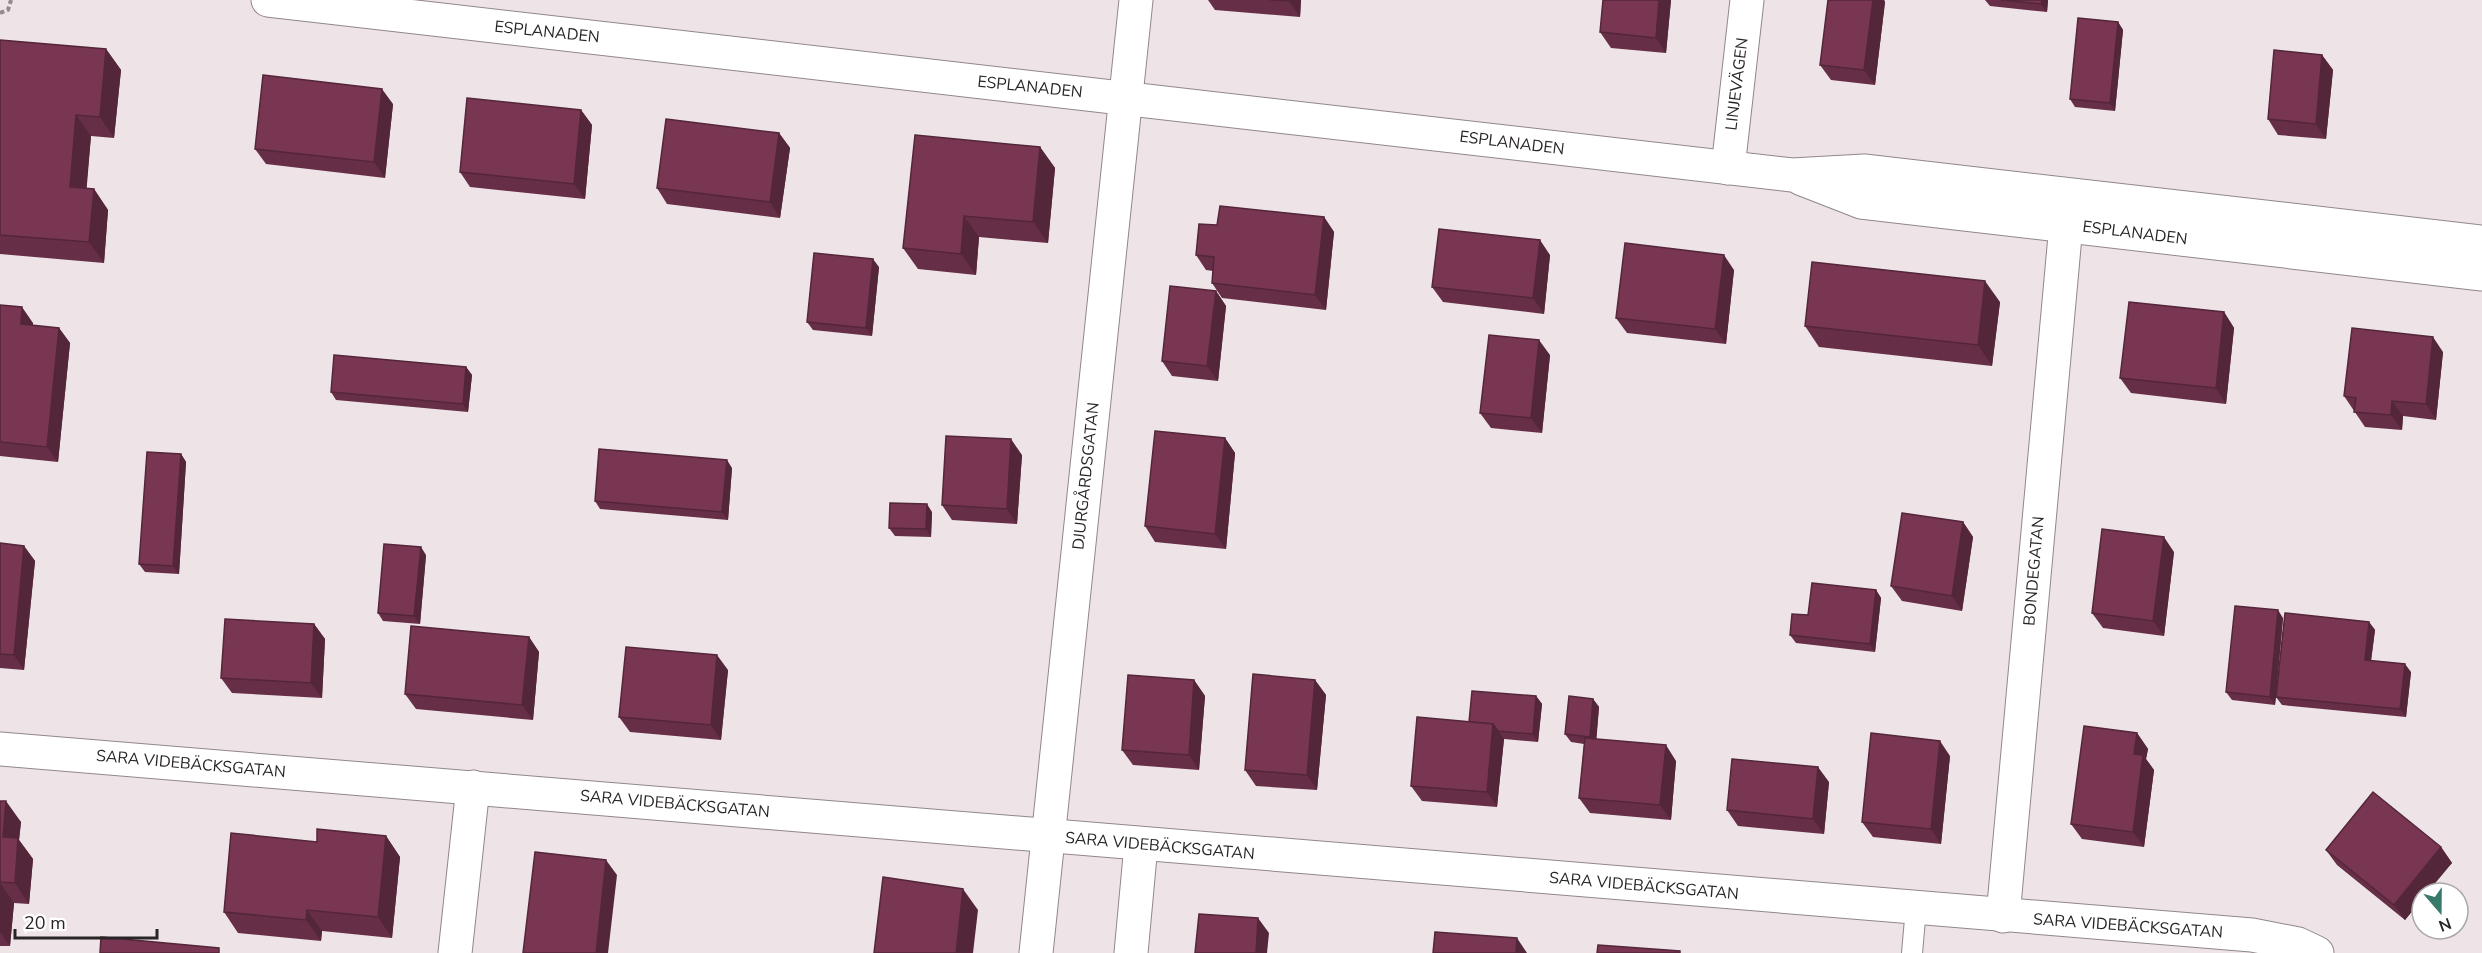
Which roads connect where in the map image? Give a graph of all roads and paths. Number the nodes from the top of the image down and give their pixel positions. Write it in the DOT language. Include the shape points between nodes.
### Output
graph roads {
  1 [pos="11,0"];
  2 [pos="268,0"];
  3 [pos="1136,0"];
  4 [pos="1747,0"];
  5 [pos="0,13"];
  6 [pos="1126,98"];
  7 [pos="1728,168"];
  8 [pos="1791,175"];
  9 [pos="2066,225"];
  10 [pos="2482,242"];
  11 [pos="2482,274"];
  12 [pos="0,749"];
  13 [pos="473,787"];
  14 [pos="1048,835"];
  15 [pos="1141,845"];
  16 [pos="1916,908"];
  17 [pos="2002,916"];
  18 [pos="455,953"];
  19 [pos="1036,953"];
  20 [pos="1131,953"];
  21 [pos="1912,953"];
  22 [pos="2317,953"];
  1 -- 5 [label="path" via="8,10"];
  2 -- 6 [label="street, ESPLANADEN"];
  3 -- 6 [label="street, DJURGÅRDSGATAN"];
  4 -- 7 [label="street, LINJEVÄGEN"];
  6 -- 7 [label="street, ESPLANADEN"];
  6 -- 14 [label="street, DJURGÅRDSGATAN"];
  7 -- 8 [label="street, ESPLANADEN"];
  8 -- 9 [label="street, ESPLANADEN" via="1861,202"];
  8 -- 10 [label="street, ESPLANADEN" via="1864,171"];
  9 -- 11 [label="street, ESPLANADEN"];
  9 -- 17 [label="street, BONDEGATAN"];
  12 -- 13 [label="street, SARA VIDEBÄCKSGATAN"];
  13 -- 14 [label="street, SARA VIDEBÄCKSGATAN"];
  13 -- 18 [label="street"];
  14 -- 15 [label="street, SARA VIDEBÄCKSGATAN"];
  14 -- 19 [label="street, DJURGÅRDSGATAN"];
  15 -- 16 [label="street, SARA VIDEBÄCKSGATAN"];
  15 -- 20 [label="street"];
  16 -- 17 [label="street, SARA VIDEBÄCKSGATAN"];
  16 -- 21 [label="lane"];
  17 -- 22 [label="street, SARA VIDEBÄCKSGATAN" via="2252,935 2298,944"];
}
